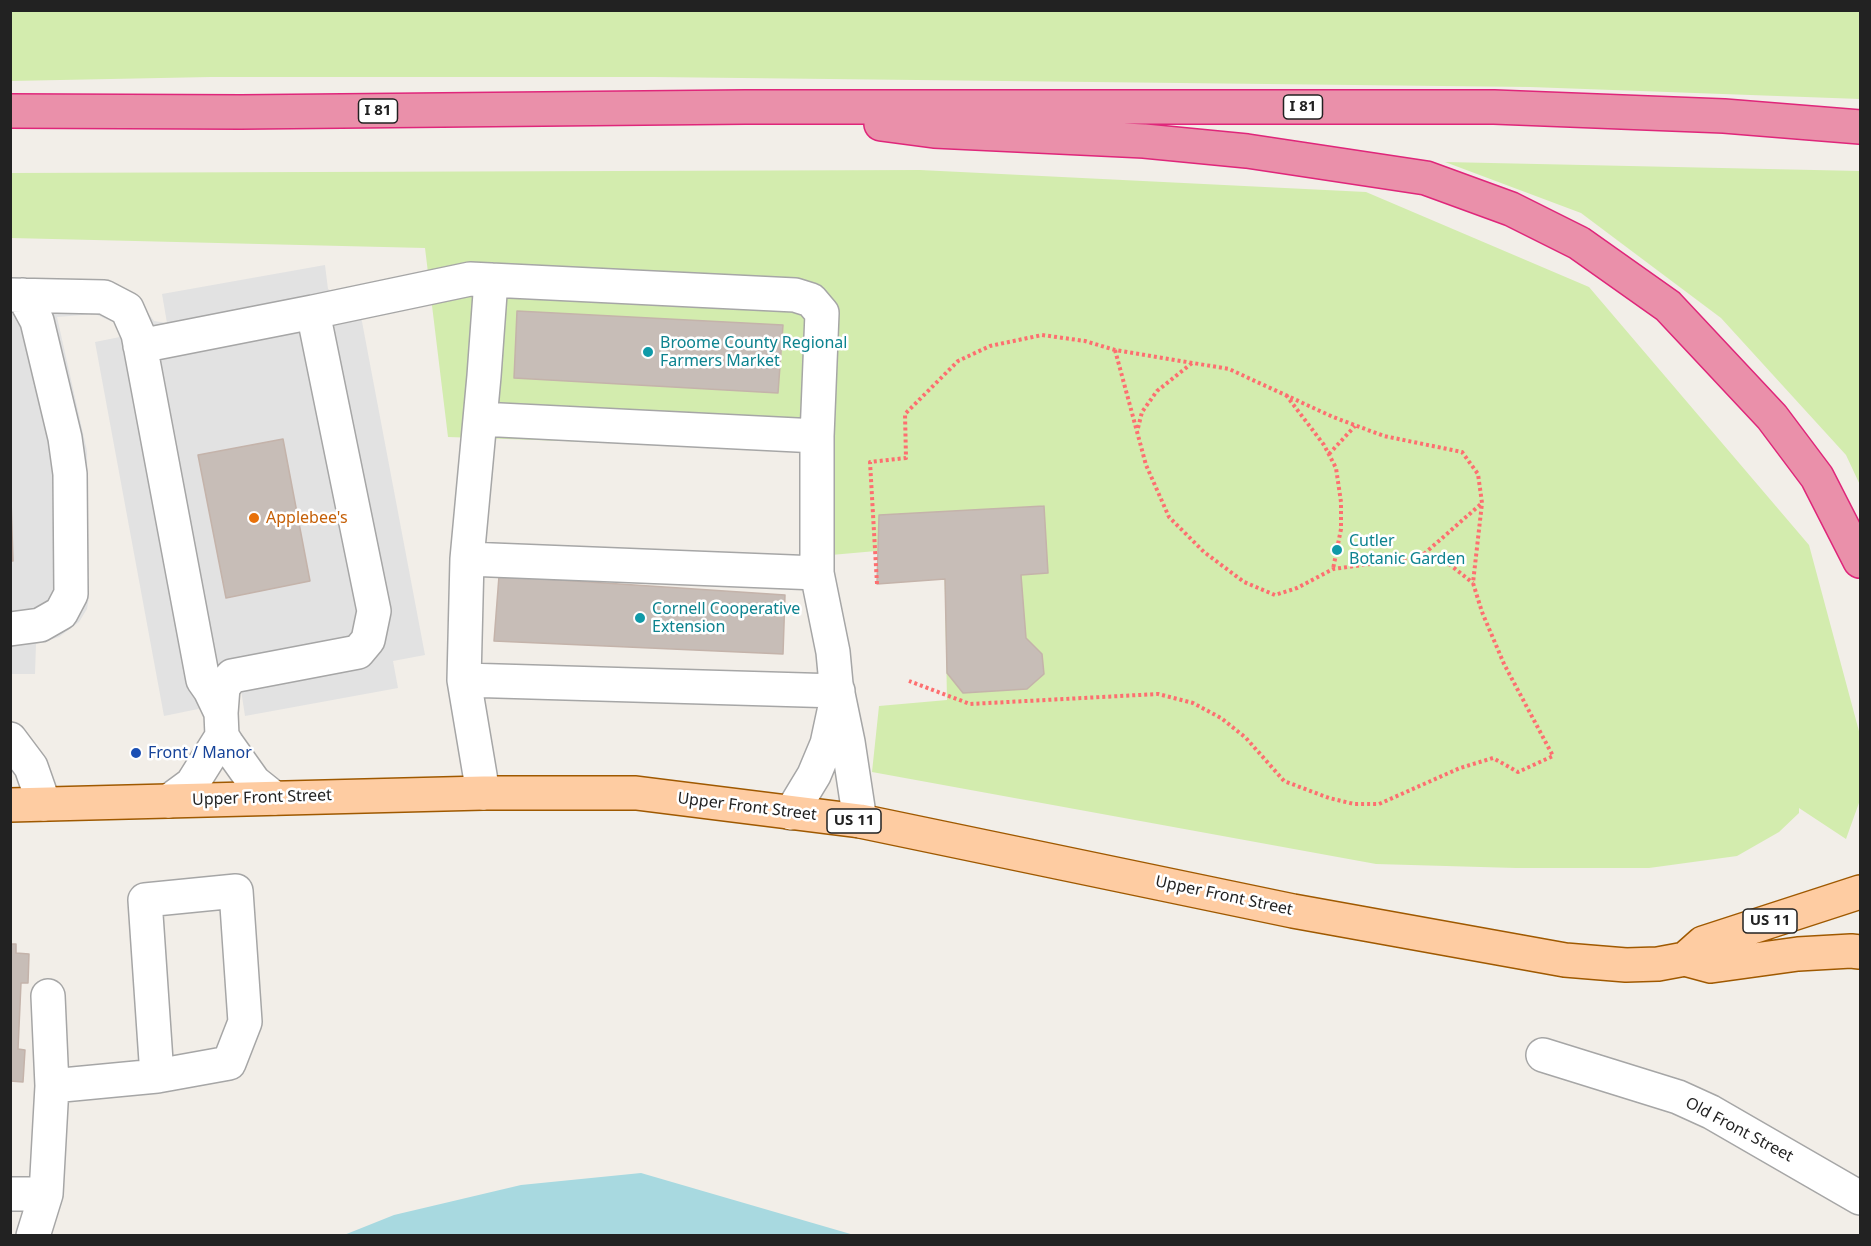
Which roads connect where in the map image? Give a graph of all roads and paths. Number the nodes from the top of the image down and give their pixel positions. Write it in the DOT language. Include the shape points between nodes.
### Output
graph roads {
  1 [pos="745,107"];
  2 [pos="10,111"];
  3 [pos="1860,127"];
  4 [pos="491,280"];
  5 [pos="16,295"];
  6 [pos="313,312"];
  7 [pos="140,346"];
  8 [pos="1115,350"];
  9 [pos="1192,363"];
  10 [pos="1285,394"];
  11 [pos="480,419"];
  12 [pos="1355,426"];
  13 [pos="1137,428"];
  14 [pos="817,436"];
  15 [pos="1329,454"];
  16 [pos="1482,502"];
  17 [pos="1424,554"];
  18 [pos="467,559"];
  19 [pos="1860,561"];
  20 [pos="1333,569"];
  21 [pos="818,573"];
  22 [pos="1473,583"];
  23 [pos="877,584"];
  24 [pos="10,628"];
  25 [pos="464,680"];
  26 [pos="909,681"];
  27 [pos="838,691"];
  28 [pos="222,725"];
  29 [pos="10,740"];
  30 [pos="483,793"];
  31 [pos="274,798"];
  32 [pos="169,801"];
  33 [pos="44,804"];
  34 [pos="10,805"];
  35 [pos="791,813"];
  36 [pos="860,821"];
  37 [pos="1860,892"];
  38 [pos="1860,952"];
  39 [pos="1685,959"];
  40 [pos="48,996"];
  41 [pos="1543,1055"];
  42 [pos="157,1076"];
  43 [pos="52,1086"];
  44 [pos="10,1194"];
  45 [pos="46,1194"];
  46 [pos="1860,1198"];
  47 [pos="33,1236"];
  1 -- 2 [label="highway, I 81"];
  1 -- 3 [label="highway, I 81" via="1494,107 1724,116"];
  1 -- 19 [label="highway" via="934,131 1144,141 1247,151 1426,178 1511,209 1579,243 1668,306 1772,417 1817,477"];
  4 -- 6 [label="street" via="470,279"];
  4 -- 11 [label="street"];
  4 -- 14 [label="street" via="795,295 811,300 822,313"];
  5 -- 7 [label="street" via="104,297 128,309"];
  5 -- 24 [label="street" via="37,321 65,438 70,474 71,594 62,613 40,625"];
  6 -- 7 [label="street"];
  6 -- 28 [label="street" via="374,611 368,639 358,652 232,676 223,687"];
  7 -- 28 [label="street" via="203,680"];
  8 -- 9 [label="path"];
  8 -- 13 [label="path"];
  8 -- 23 [label="path" via="1042,335 990,346 958,361 929,388 905,414 906,458 870,462"];
  9 -- 10 [label="path" via="1229,369"];
  9 -- 13 [label="path" via="1157,391 1142,412"];
  10 -- 12 [label="path"];
  10 -- 15 [label="path"];
  11 -- 14 [label="street"];
  11 -- 18 [label="street"];
  12 -- 15 [label="path"];
  12 -- 16 [label="path" via="1462,452 1478,474"];
  13 -- 20 [label="path" via="1146,465 1169,517 1204,552 1244,582 1275,595"];
  14 -- 21 [label="street"];
  15 -- 20 [label="path" via="1336,468 1341,502 1341,529"];
  16 -- 17 [label="path"];
  16 -- 22 [label="path"];
  17 -- 20 [label="path"];
  17 -- 22 [label="path" via="1449,564"];
  18 -- 21 [label="street"];
  18 -- 25 [label="street"];
  21 -- 27 [label="street"];
  22 -- 26 [label="path" via="1504,664 1553,756 1518,772 1493,758 1460,768 1380,804 1354,804 1284,781 1246,738 1193,703 1158,694 970,704"];
  25 -- 27 [label="street"];
  25 -- 30 [label="street"];
  27 -- 35 [label="street" via="827,744"];
  27 -- 36 [label="street"];
  28 -- 31 [label="street" via="254,782"];
  28 -- 32 [label="street" via="192,784"];
  29 -- 33 [label="street" via="31,767"];
  30 -- 31 [label="main road, Upper Front Street / US 11"];
  30 -- 35 [label="main road, Upper Front Street / US 11" via="636,793"];
  31 -- 32 [label="main road, Upper Front Street / US 11"];
  32 -- 33 [label="main road, Upper Front Street / US 11"];
  33 -- 34 [label="main road, Upper Front Street / US 11"];
  35 -- 36 [label="main road, Upper Front Street / US 11"];
  36 -- 39 [label="main road, Upper Front Street / US 11" via="1293,911 1565,960 1626,965"];
  37 -- 39 [label="main road, Upper Front Street / US 11" via="1703,943"];
  38 -- 39 [label="main road, Upper Front Street / US 11" via="1798,954 1711,966"];
  40 -- 43 [label="street"];
  41 -- 46 [label="street, Old Front Street" via="1678,1097"];
  42 -- 42 [label="street" via="145,900 236,891 245,1022 229,1063"];
  42 -- 43 [label="street"];
  43 -- 45 [label="street"];
  44 -- 45 [label="street"];
  45 -- 47 [label="street"];
}
